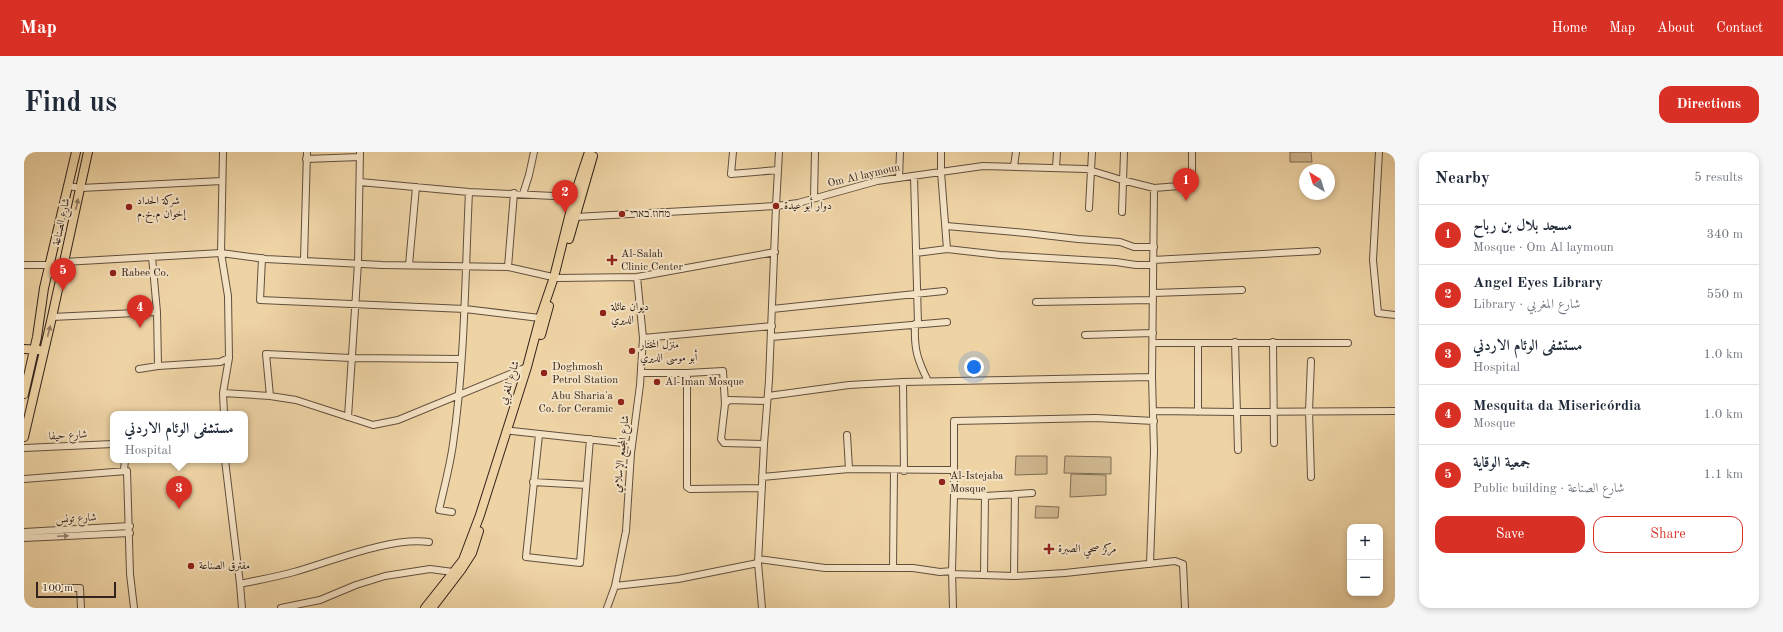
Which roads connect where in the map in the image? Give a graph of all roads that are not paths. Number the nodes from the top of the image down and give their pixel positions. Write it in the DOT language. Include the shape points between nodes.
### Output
graph roads {
  1 [pos="76,152"];
  2 [pos="88,152"];
  3 [pos="223,152"];
  4 [pos="307,152"];
  5 [pos="534,152"];
  6 [pos="589,152"];
  7 [pos="594,152"];
  8 [pos="733,152"];
  9 [pos="779,152"];
  10 [pos="815,152"];
  11 [pos="900,152"];
  12 [pos="941,152"];
  13 [pos="1016,152"];
  14 [pos="1058,152"];
  15 [pos="1092,152"];
  16 [pos="1124,152"];
  17 [pos="1192,152"];
  18 [pos="1379,152"];
  19 [pos="360,155"];
  20 [pos="306,159"];
  21 [pos="1014,166"];
  22 [pos="1056,167"];
  23 [pos="778,170"];
  24 [pos="1091,171"];
  25 [pos="941,172"];
  26 [pos="914,176"];
  27 [pos="900,178"];
  28 [pos="1122,180"];
  29 [pos="222,181"];
  30 [pos="360,182"];
  31 [pos="68,186"];
  32 [pos="416,187"];
  33 [pos="81,188"];
  34 [pos="1154,188"];
  35 [pos="469,192"];
  36 [pos="514,193"];
  37 [pos="523,194"];
  38 [pos="574,197"];
  39 [pos="814,198"];
  40 [pos="776,206"];
  41 [pos="1089,208"];
  42 [pos="1122,212"];
  43 [pos="575,217"];
  44 [pos="946,226"];
  45 [pos="1154,247"];
  46 [pos="947,249"];
  47 [pos="1317,251"];
  48 [pos="775,252"];
  49 [pos="221,253"];
  50 [pos="916,253"];
  51 [pos="152,257"];
  52 [pos="262,258"];
  53 [pos="304,260"];
  54 [pos="64,262"];
  55 [pos="1153,262"];
  56 [pos="358,263"];
  57 [pos="24,265"];
  58 [pos="49,265"];
  59 [pos="409,265"];
  60 [pos="466,266"];
  61 [pos="508,267"];
  62 [pos="637,276"];
  63 [pos="556,278"];
  64 [pos="1242,290"];
  65 [pos="944,291"];
  66 [pos="1153,293"];
  67 [pos="916,294"];
  68 [pos="1153,300"];
  69 [pos="1036,302"];
  70 [pos="356,304"];
  71 [pos="465,309"];
  72 [pos="772,309"];
  73 [pos="157,312"];
  74 [pos="1395,315"];
  75 [pos="52,317"];
  76 [pos="540,318"];
  77 [pos="947,322"];
  78 [pos="916,324"];
  79 [pos="772,326"];
  80 [pos="1153,333"];
  81 [pos="1085,335"];
  82 [pos="771,337"];
  83 [pos="643,338"];
  84 [pos="1235,342"];
  85 [pos="1273,342"];
  86 [pos="1153,343"];
  87 [pos="1198,343"];
  88 [pos="1348,343"];
  89 [pos="24,349"];
  90 [pos="34,349"];
  91 [pos="44,350"];
  92 [pos="229,358"];
  93 [pos="351,358"];
  94 [pos="28,359"];
  95 [pos="462,359"];
  96 [pos="42,360"];
  97 [pos="1311,361"];
  98 [pos="158,366"];
  99 [pos="527,367"];
  100 [pos="139,369"];
  101 [pos="641,373"];
  102 [pos="687,373"];
  103 [pos="1152,377"];
  104 [pos="928,381"];
  105 [pos="903,382"];
  106 [pos="223,393"];
  107 [pos="24,394"];
  108 [pos="270,396"];
  109 [pos="458,396"];
  110 [pos="767,398"];
  111 [pos="725,404"];
  112 [pos="224,411"];
  113 [pos="1154,411"];
  114 [pos="1273,411"];
  115 [pos="1309,411"];
  116 [pos="1395,411"];
  117 [pos="1198,412"];
  118 [pos="1237,412"];
  119 [pos="348,417"];
  120 [pos="1154,421"];
  121 [pos="512,431"];
  122 [pos="539,435"];
  123 [pos="846,435"];
  124 [pos="24,437"];
  125 [pos="590,439"];
  126 [pos="1274,443"];
  127 [pos="110,444"];
  128 [pos="632,444"];
  129 [pos="764,444"];
  130 [pos="24,448"];
  131 [pos="1238,450"];
  132 [pos="125,463"];
  133 [pos="225,463"];
  134 [pos="849,469"];
  135 [pos="124,470"];
  136 [pos="953,470"];
  137 [pos="894,471"];
  138 [pos="904,471"];
  139 [pos="1312,476"];
  140 [pos="762,478"];
  141 [pos="24,479"];
  142 [pos="534,482"];
  143 [pos="586,485"];
  144 [pos="762,488"];
  145 [pos="1032,493"];
  146 [pos="1015,494"];
  147 [pos="954,495"];
  148 [pos="985,496"];
  149 [pos="452,512"];
  150 [pos="130,529"];
  151 [pos="24,532"];
  152 [pos="24,538"];
  153 [pos="429,542"];
  154 [pos="758,561"];
  155 [pos="1150,564"];
  156 [pos="893,568"];
  157 [pos="453,572"];
  158 [pos="952,573"];
  159 [pos="984,574"];
  160 [pos="1014,576"];
  161 [pos="240,584"];
  162 [pos="615,586"];
  163 [pos="52,588"];
  164 [pos="81,608"];
  165 [pos="134,608"];
  166 [pos="242,608"];
  167 [pos="280,608"];
  168 [pos="425,608"];
  169 [pos="432,608"];
  170 [pos="607,608"];
  171 [pos="762,608"];
  172 [pos="953,608"];
  173 [pos="1185,608"];
  1 -- 31 [label="main road, شارع الصناعة"];
  2 -- 33 [label="main road, شارع الصناعة"];
  3 -- 29 [label="street"];
  4 -- 20 [label="street"];
  5 -- 37 [label="street"];
  6 -- 38 [label="main road, شارع المغربي"];
  7 -- 43 [label="main road, شارع المغربي"];
  8 -- 23 [label="street" via="731,174"];
  9 -- 23 [label="street"];
  10 -- 39 [label="street"];
  11 -- 27 [label="street"];
  12 -- 25 [label="street"];
  13 -- 21 [label="street"];
  14 -- 22 [label="street"];
  15 -- 24 [label="street"];
  16 -- 28 [label="street"];
  17 -- 34 [label="street, Om Al laymoun" via="1192,185"];
  18 -- 74 [label="street" via="1373,260 1378,313"];
  19 -- 20 [label="street"];
  19 -- 30 [label="street"];
  20 -- 53 [label="street"];
  21 -- 22 [label="street, Om Al laymoun"];
  21 -- 25 [label="street, Om Al laymoun" via="983,166"];
  22 -- 24 [label="street, Om Al laymoun"];
  23 -- 40 [label="street"];
  24 -- 28 [label="street, Om Al laymoun"];
  24 -- 41 [label="street"];
  25 -- 26 [label="street, Om Al laymoun"];
  25 -- 44 [label="street"];
  26 -- 27 [label="street, Om Al laymoun"];
  26 -- 50 [label="street"];
  27 -- 39 [label="street, Om Al laymoun" via="877,181"];
  28 -- 34 [label="street, Om Al laymoun"];
  28 -- 42 [label="street"];
  29 -- 33 [label="street"];
  29 -- 49 [label="street"];
  30 -- 32 [label="street"];
  30 -- 56 [label="street"];
  31 -- 33 [label="street"];
  31 -- 58 [label="main road, شارع الصناعة"];
  32 -- 35 [label="street"];
  32 -- 59 [label="street"];
  54 -- 33 [label="main road, شارع الصناعة, one-way"];
  34 -- 45 [label="street"];
  35 -- 36 [label="street"];
  35 -- 60 [label="street"];
  36 -- 37 [label="street"];
  36 -- 61 [label="street"];
  37 -- 38 [label="street"];
  38 -- 63 [label="main road, شارع المغربي"];
  39 -- 40 [label="street, Om Al laymoun"];
  40 -- 43 [label="street, Om Al laymoun"];
  40 -- 48 [label="street"];
  43 -- 63 [label="main road, شارع المغربي"];
  44 -- 45 [label="street" via="1026,232 1120,242 1134,247"];
  44 -- 46 [label="street"];
  45 -- 55 [label="street"];
  46 -- 50 [label="street"];
  46 -- 55 [label="street" via="1136,265"];
  47 -- 55 [label="street"];
  48 -- 62 [label="street"];
  48 -- 72 [label="street"];
  49 -- 51 [label="street"];
  49 -- 52 [label="street"];
  49 -- 92 [label="street" via="228,296"];
  50 -- 67 [label="street"];
  51 -- 54 [label="street"];
  51 -- 73 [label="street"];
  52 -- 53 [label="street"];
  52 -- 70 [label="street" via="260,300"];
  53 -- 56 [label="street"];
  54 -- 75 [label="main road, شارع الصناعة"];
  55 -- 66 [label="street"];
  56 -- 59 [label="street"];
  56 -- 70 [label="street"];
  57 -- 58 [label="street"];
  58 -- 90 [label="main road, شارع الصناعة"];
  59 -- 60 [label="street"];
  60 -- 61 [label="street"];
  60 -- 71 [label="street"];
  61 -- 63 [label="street"];
  62 -- 63 [label="street"];
  62 -- 83 [label="street, شارع المجمع الإسلامي"];
  63 -- 76 [label="main road, شارع المغربي"];
  63 -- 121 [label="main road, شارع المغربي"];
  64 -- 66 [label="street"];
  65 -- 67 [label="street"];
  66 -- 68 [label="street"];
  67 -- 72 [label="street"];
  67 -- 78 [label="street"];
  68 -- 69 [label="street"];
  68 -- 80 [label="street"];
  70 -- 71 [label="street"];
  70 -- 93 [label="street"];
  71 -- 76 [label="street"];
  71 -- 95 [label="street"];
  72 -- 79 [label="street"];
  73 -- 75 [label="street"];
  73 -- 98 [label="street"];
  91 -- 75 [label="main road, شارع الصناعة, one-way"];
  76 -- 99 [label="main road, شارع المغربي"];
  77 -- 78 [label="street"];
  78 -- 82 [label="street"];
  78 -- 104 [label="street" via="914,341 917,360"];
  79 -- 82 [label="street"];
  79 -- 83 [label="street"];
  80 -- 81 [label="street"];
  80 -- 86 [label="street"];
  82 -- 110 [label="street"];
  83 -- 101 [label="street, شارع المجمع الإسلامي"];
  84 -- 85 [label="street"];
  84 -- 87 [label="street"];
  84 -- 118 [label="street"];
  85 -- 88 [label="street"];
  85 -- 114 [label="street"];
  86 -- 87 [label="street"];
  86 -- 103 [label="street"];
  87 -- 117 [label="street"];
  89 -- 90 [label="main road"];
  90 -- 91 [label="main road"];
  90 -- 94 [label="main road, شارع الصناعة"];
  91 -- 96 [label="main road, شارع الصناعة"];
  92 -- 98 [label="street" via="220,362"];
  92 -- 106 [label="street"];
  93 -- 95 [label="street"];
  93 -- 108 [label="street" via="266,354"];
  93 -- 119 [label="street"];
  94 -- 96 [label="main road"];
  94 -- 107 [label="main road, شارع الصناعة"];
  95 -- 109 [label="street"];
  96 -- 124 [label="main road, شارع الصناعة"];
  97 -- 115 [label="street"];
  98 -- 100 [label="street"];
  99 -- 109 [label="street"];
  99 -- 157 [label="main road, شارع المغربي" via="476,526 463,560"];
  101 -- 102 [label="street"];
  101 -- 128 [label="street, شارع المجمع الإسلامي"];
  102 -- 111 [label="street" via="723,371"];
  102 -- 144 [label="street" via="687,487 690,490"];
  103 -- 104 [label="street"];
  103 -- 113 [label="street"];
  104 -- 105 [label="street"];
  105 -- 110 [label="street" via="849,385"];
  105 -- 138 [label="street"];
  106 -- 108 [label="street"];
  106 -- 112 [label="street"];
  108 -- 119 [label="street" via="296,400"];
  109 -- 119 [label="street" via="398,420 373,425"];
  109 -- 149 [label="street" via="453,446 439,510"];
  110 -- 111 [label="street" via="729,400"];
  110 -- 129 [label="street"];
  111 -- 129 [label="street" via="722,442"];
  113 -- 117 [label="street"];
  113 -- 120 [label="street"];
  114 -- 115 [label="street"];
  114 -- 118 [label="street"];
  114 -- 126 [label="street"];
  115 -- 116 [label="street"];
  115 -- 139 [label="street"];
  117 -- 118 [label="street"];
  118 -- 131 [label="street"];
  120 -- 136 [label="street" via="1096,418 954,421"];
  120 -- 155 [label="street"];
  121 -- 122 [label="street"];
  121 -- 169 [label="main road, شارع المغربي" via="472,553"];
  122 -- 125 [label="street"];
  122 -- 142 [label="street"];
  123 -- 134 [label="street"];
  125 -- 128 [label="street"];
  125 -- 143 [label="street"];
  127 -- 130 [label="street, شارع حيفا"];
  128 -- 162 [label="street, شارع المجمع الإسلامي" via="626,531"];
  129 -- 140 [label="street"];
  132 -- 135 [label="street"];
  133 -- 161 [label="street"];
  134 -- 137 [label="street"];
  134 -- 140 [label="street"];
  135 -- 141 [label="street"];
  135 -- 150 [label="street" via="127,471"];
  136 -- 138 [label="street"];
  136 -- 147 [label="street"];
  137 -- 138 [label="street"];
  137 -- 156 [label="street"];
  140 -- 144 [label="street"];
  142 -- 143 [label="street"];
  142 -- 143 [label="street" via="526,557 580,563"];
  144 -- 154 [label="street"];
  145 -- 146 [label="street"];
  146 -- 148 [label="street"];
  146 -- 160 [label="street"];
  147 -- 148 [label="street"];
  147 -- 158 [label="street"];
  148 -- 159 [label="street"];
  150 -- 151 [label="street, شارع تونس"];
  152 -- 150 [label="street, شارع تونس, one-way"];
  150 -- 165 [label="street" via="130,574"];
  153 -- 161 [label="street" via="406,542 359,552 293,572"];
  154 -- 156 [label="street" via="825,568"];
  154 -- 162 [label="street" via="678,579"];
  154 -- 171 [label="street"];
  155 -- 160 [label="street" via="1065,574"];
  155 -- 173 [label="street" via="1175,561 1183,564"];
  156 -- 158 [label="street"];
  157 -- 167 [label="street" via="430,569 384,576 320,600"];
  157 -- 168 [label="main road, شارع المغربي"];
  158 -- 159 [label="street"];
  158 -- 172 [label="street"];
  159 -- 160 [label="street"];
  161 -- 166 [label="street"];
  162 -- 170 [label="street, شارع المجمع الإسلامي"];
  163 -- 164 [label="street" via="80,588"];
}
